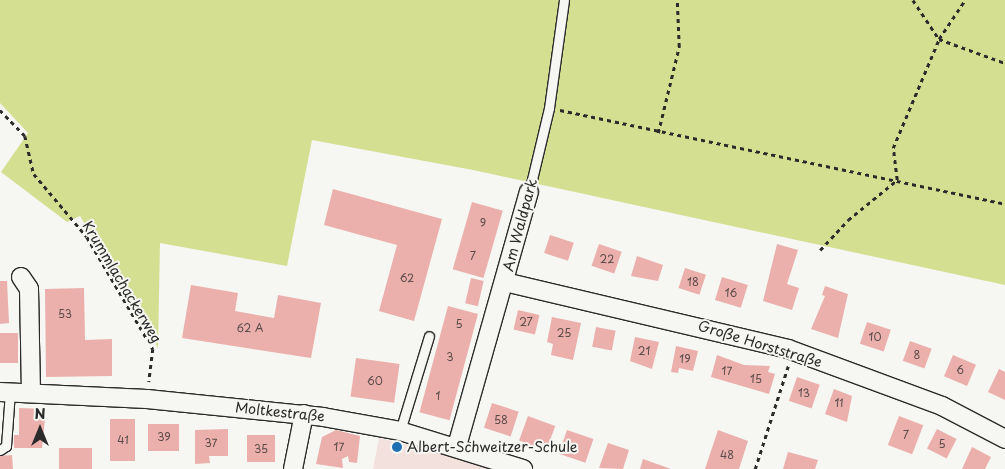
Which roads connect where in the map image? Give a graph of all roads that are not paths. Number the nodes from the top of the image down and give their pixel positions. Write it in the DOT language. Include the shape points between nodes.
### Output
graph roads {
  1 [pos="564,0"];
  2 [pos="529,192"];
  3 [pos="21,277"];
  4 [pos="504,282"];
  5 [pos="429,336"];
  6 [pos="5,392"];
  7 [pos="31,392"];
  8 [pos="304,414"];
  9 [pos="400,430"];
  10 [pos="1005,439"];
  11 [pos="457,446"];
  12 [pos="0,450"];
  13 [pos="293,469"];
  14 [pos="523,469"];
  1 -- 2 [label="lane, Am Waldpark" via="548,108"];
  2 -- 4 [label="street, Am Waldpark"];
  3 -- 7 [label="street" via="29,288"];
  4 -- 10 [label="street, Große Horststraße" via="788,350 942,406"];
  4 -- 11 [label="street, Am Waldpark"];
  5 -- 9 [label="lane"];
  6 -- 7 [label="street, Moltkestraße"];
  6 -- 12 [label="lane" via="6,446"];
  7 -- 8 [label="street, Moltkestraße"];
  8 -- 9 [label="street, Moltkestraße"];
  8 -- 13 [label="street"];
  9 -- 11 [label="street, Moltkestraße"];
  11 -- 14 [label="street, Moltkestraße"];
}
